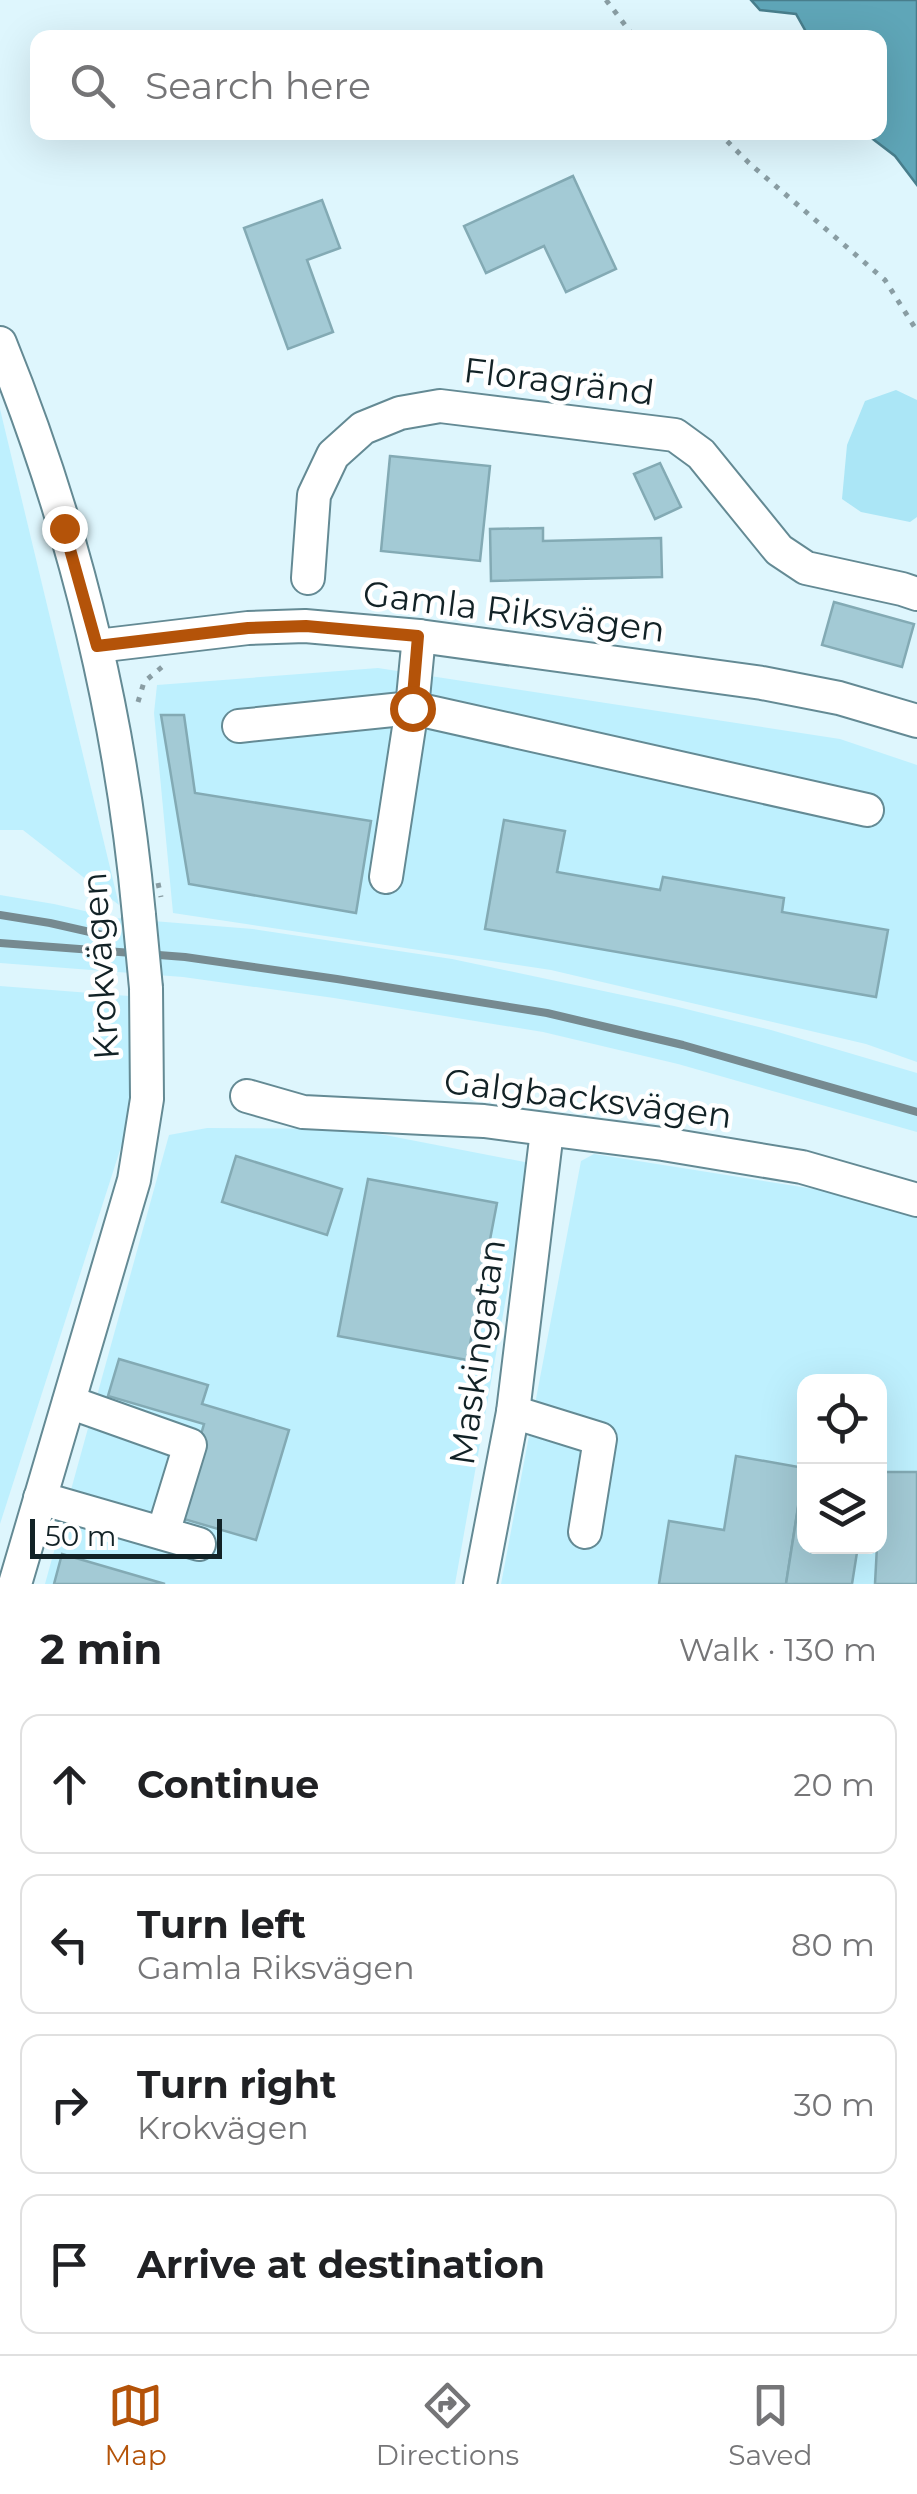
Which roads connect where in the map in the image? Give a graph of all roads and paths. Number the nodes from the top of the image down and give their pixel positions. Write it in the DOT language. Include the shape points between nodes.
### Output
graph roads {
  1 [pos="606,0"];
  2 [pos="629,30"];
  3 [pos="726,140"];
  4 [pos="917,331"];
  5 [pos="0,343"];
  6 [pos="308,578"];
  7 [pos="917,594"];
  8 [pos="418,636"];
  9 [pos="97,646"];
  10 [pos="412,708"];
  11 [pos="917,722"];
  12 [pos="239,726"];
  13 [pos="867,810"];
  14 [pos="386,877"];
  15 [pos="247,1096"];
  16 [pos="547,1131"];
  17 [pos="917,1200"];
  18 [pos="70,1402"];
  19 [pos="513,1412"];
  20 [pos="40,1498"];
  21 [pos="584,1532"];
  22 [pos="163,1533"];
  23 [pos="199,1544"];
  24 [pos="15,1584"];
  25 [pos="480,1584"];
  1 -- 2 [label="path"];
  3 -- 4 [label="path" via="885,280"];
  5 -- 9 [label="street, Krokvägen"];
  6 -- 7 [label="street, Floragränd" via="314,495 334,455 363,428 440,406 676,436 701,454 792,559"];
  8 -- 9 [label="street, Gamla Riksvägen" via="286,626"];
  8 -- 10 [label="street"];
  8 -- 11 [label="street, Gamla Riksvägen" via="762,683"];
  9 -- 18 [label="street, Krokvägen, bridge" via="136,889 147,1099 129,1197"];
  10 -- 12 [label="street"];
  10 -- 13 [label="street"];
  10 -- 14 [label="street"];
  15 -- 16 [label="street, Galgbacksvägen" via="302,1112 484,1121"];
  16 -- 17 [label="street, Galgbacksvägen" via="802,1167"];
  16 -- 19 [label="street, Maskingatan"];
  18 -- 20 [label="street, Krokvägen"];
  18 -- 22 [label="street" via="190,1445"];
  19 -- 21 [label="street" via="600,1439"];
  19 -- 25 [label="street, Maskingatan"];
  20 -- 22 [label="street"];
  20 -- 24 [label="street, Krokvägen"];
  22 -- 23 [label="street"];
}
